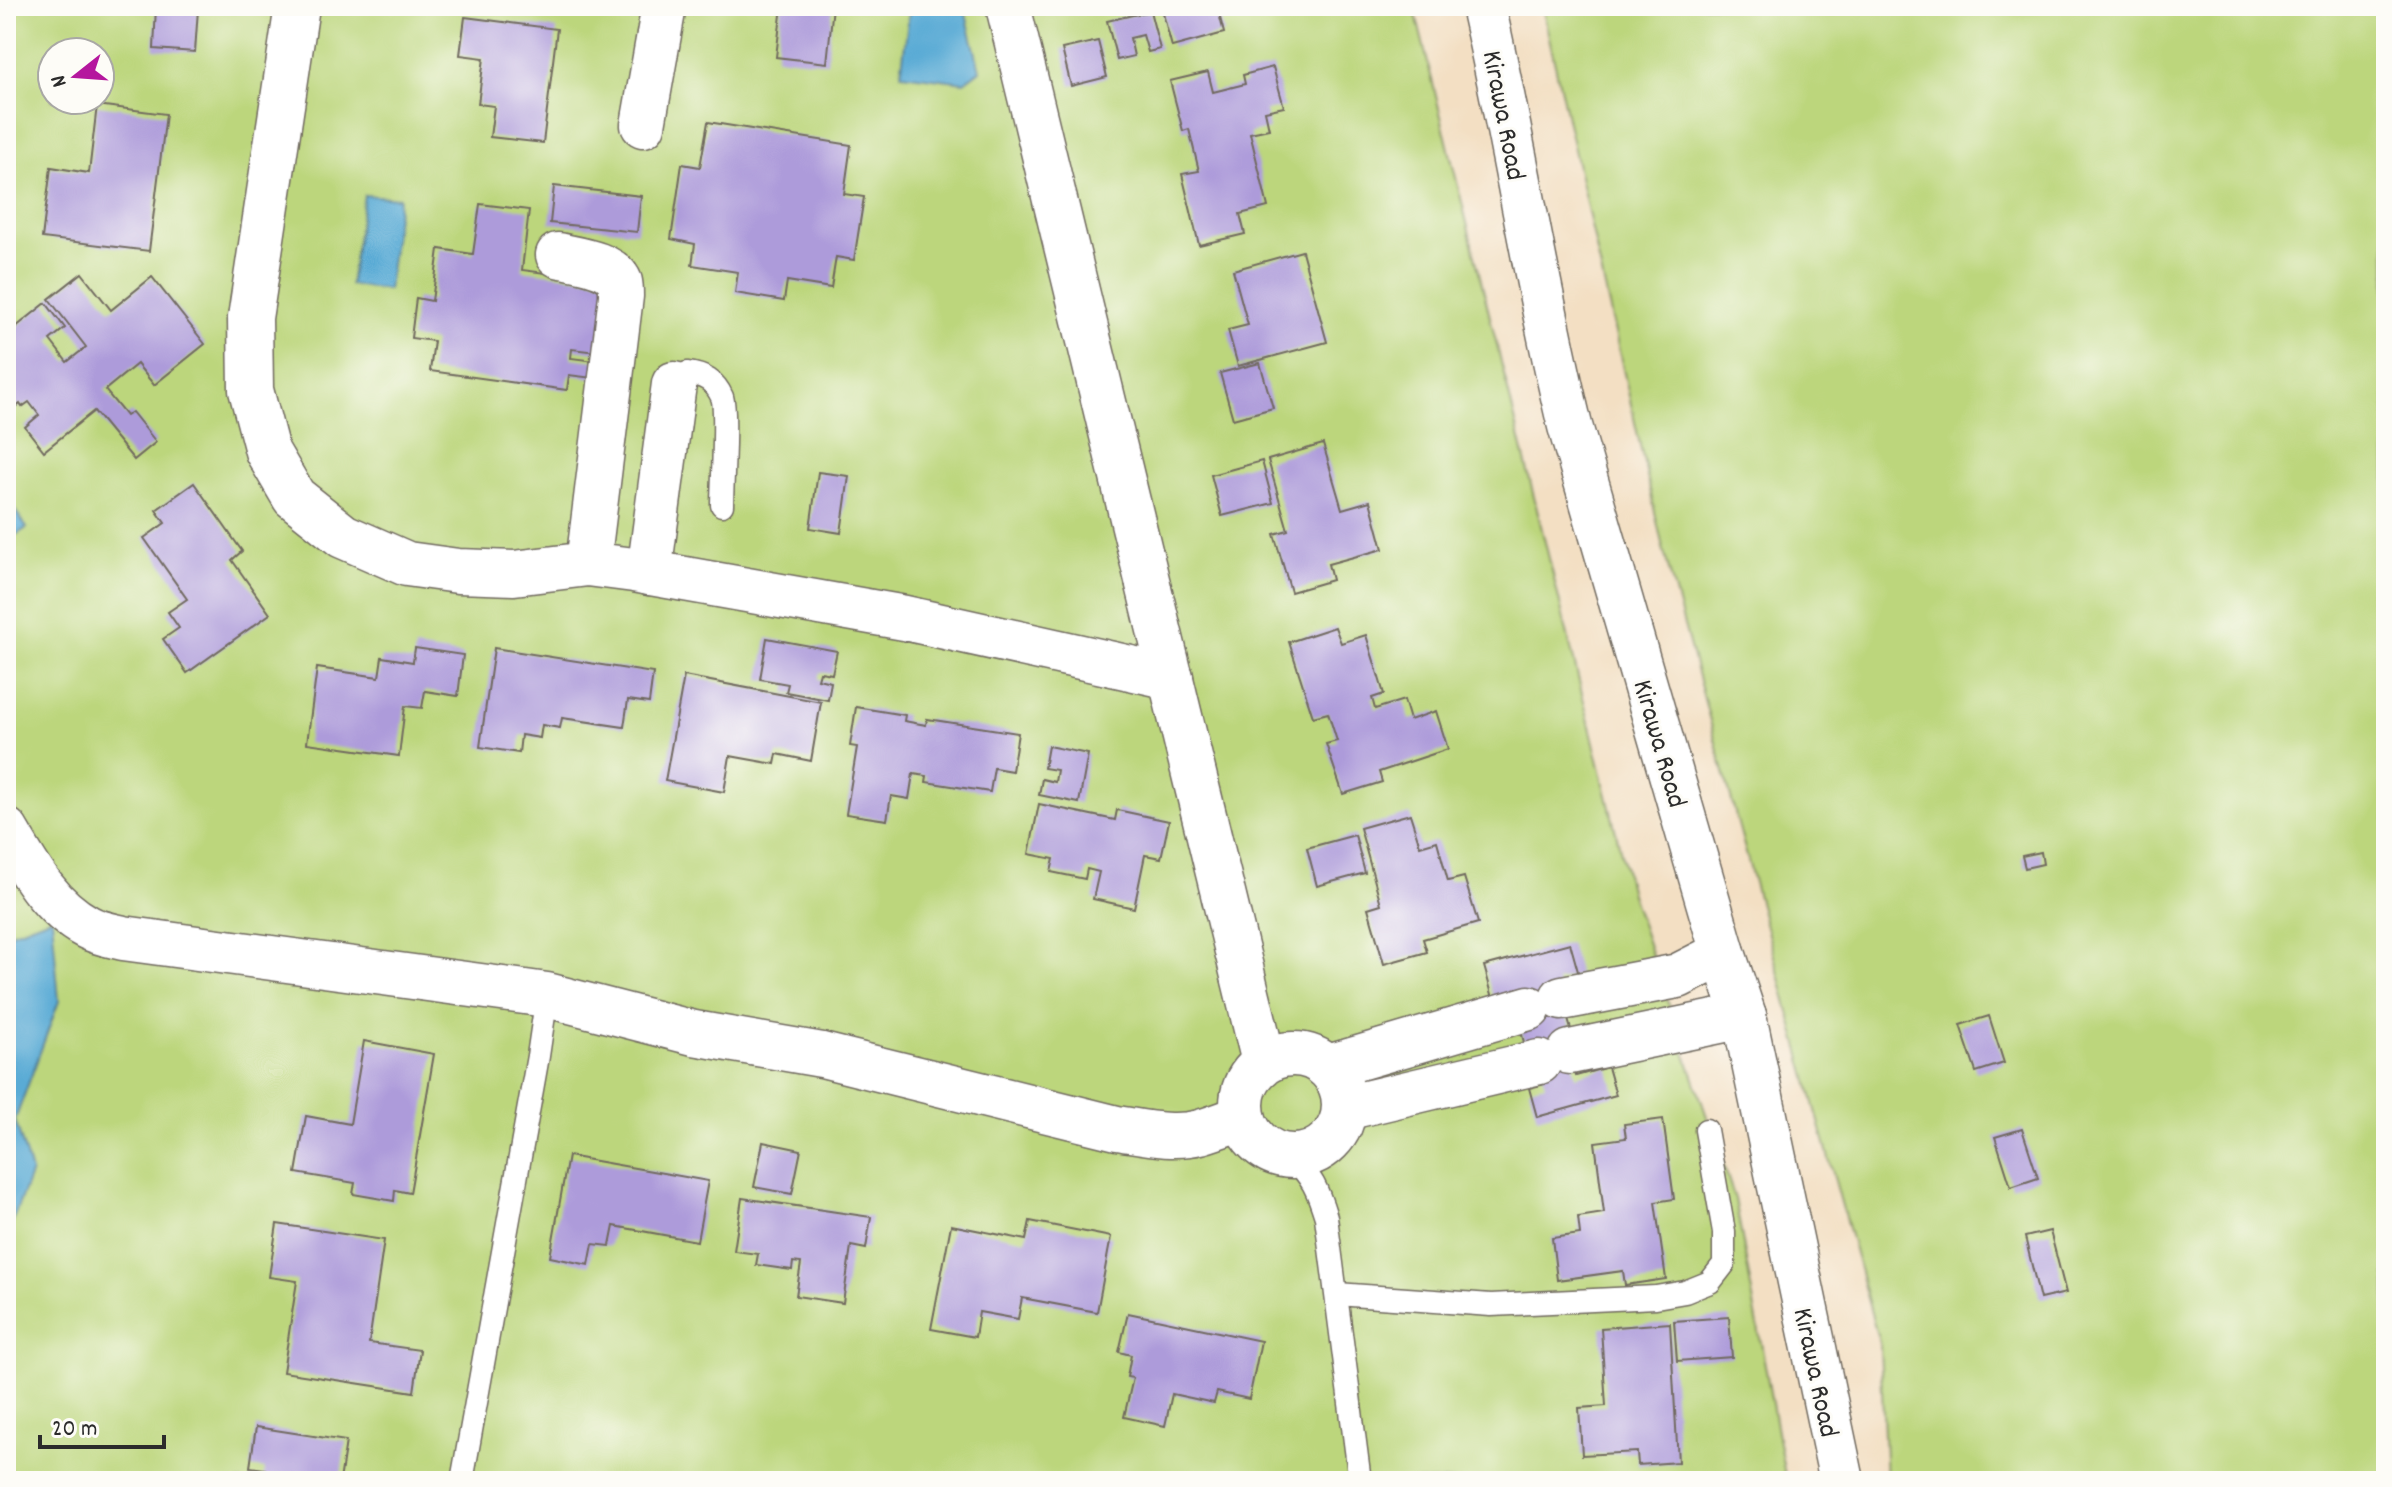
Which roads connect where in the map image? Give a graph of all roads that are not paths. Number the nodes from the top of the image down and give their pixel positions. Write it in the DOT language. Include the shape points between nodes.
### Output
graph roads {
  1 [pos="297,6"];
  2 [pos="664,6"];
  3 [pos="1008,6"];
  4 [pos="1483,6"];
  5 [pos="643,125"];
  6 [pos="558,255"];
  7 [pos="674,384"];
  8 [pos="722,505"];
  9 [pos="588,564"];
  10 [pos="649,573"];
  11 [pos="1171,677"];
  12 [pos="6,830"];
  13 [pos="1723,953"];
  14 [pos="547,995"];
  15 [pos="1744,1016"];
  16 [pos="1264,1062"];
  17 [pos="1328,1067"];
  18 [pos="1345,1108"];
  19 [pos="1243,1117"];
  20 [pos="1706,1130"];
  21 [pos="1292,1157"];
  22 [pos="1337,1294"];
  23 [pos="462,1481"];
  24 [pos="1360,1481"];
  25 [pos="1842,1481"];
  1 -- 9 [label="street" via="250,318 251,390 267,451 294,497 343,536 407,564 514,573"];
  2 -- 5 [label="street"];
  3 -- 11 [label="street"];
  4 -- 13 [label="street, Kirawa Road" via="1570,426"];
  6 -- 9 [label="street" via="590,261 620,281"];
  7 -- 8 [label="lane" via="687,373 701,374 723,399"];
  7 -- 10 [label="street"];
  9 -- 10 [label="street"];
  10 -- 11 [label="street" via="905,618"];
  11 -- 16 [label="street"];
  12 -- 14 [label="street" via="62,911 89,928 123,938"];
  13 -- 15 [label="street, Kirawa Road"];
  13 -- 17 [label="street" via="1678,976 1545,1003"];
  14 -- 19 [label="street" via="694,1033 822,1055 1117,1128 1176,1135"];
  14 -- 23 [label="lane"];
  15 -- 18 [label="street"];
  15 -- 25 [label="street, Kirawa Road"];
  16 -- 17 [label="street" via="1285,1054 1308,1055"];
  16 -- 19 [label="street" via="1247,1080"];
  17 -- 18 [label="street" via="1341,1085"];
  18 -- 21 [label="street" via="1337,1133 1318,1151"];
  19 -- 21 [label="street" via="1266,1150"];
  20 -- 22 [label="lane" via="1724,1232 1724,1264 1710,1282 1656,1297 1491,1305"];
  21 -- 22 [label="lane" via="1317,1188"];
  22 -- 24 [label="lane"];
}
